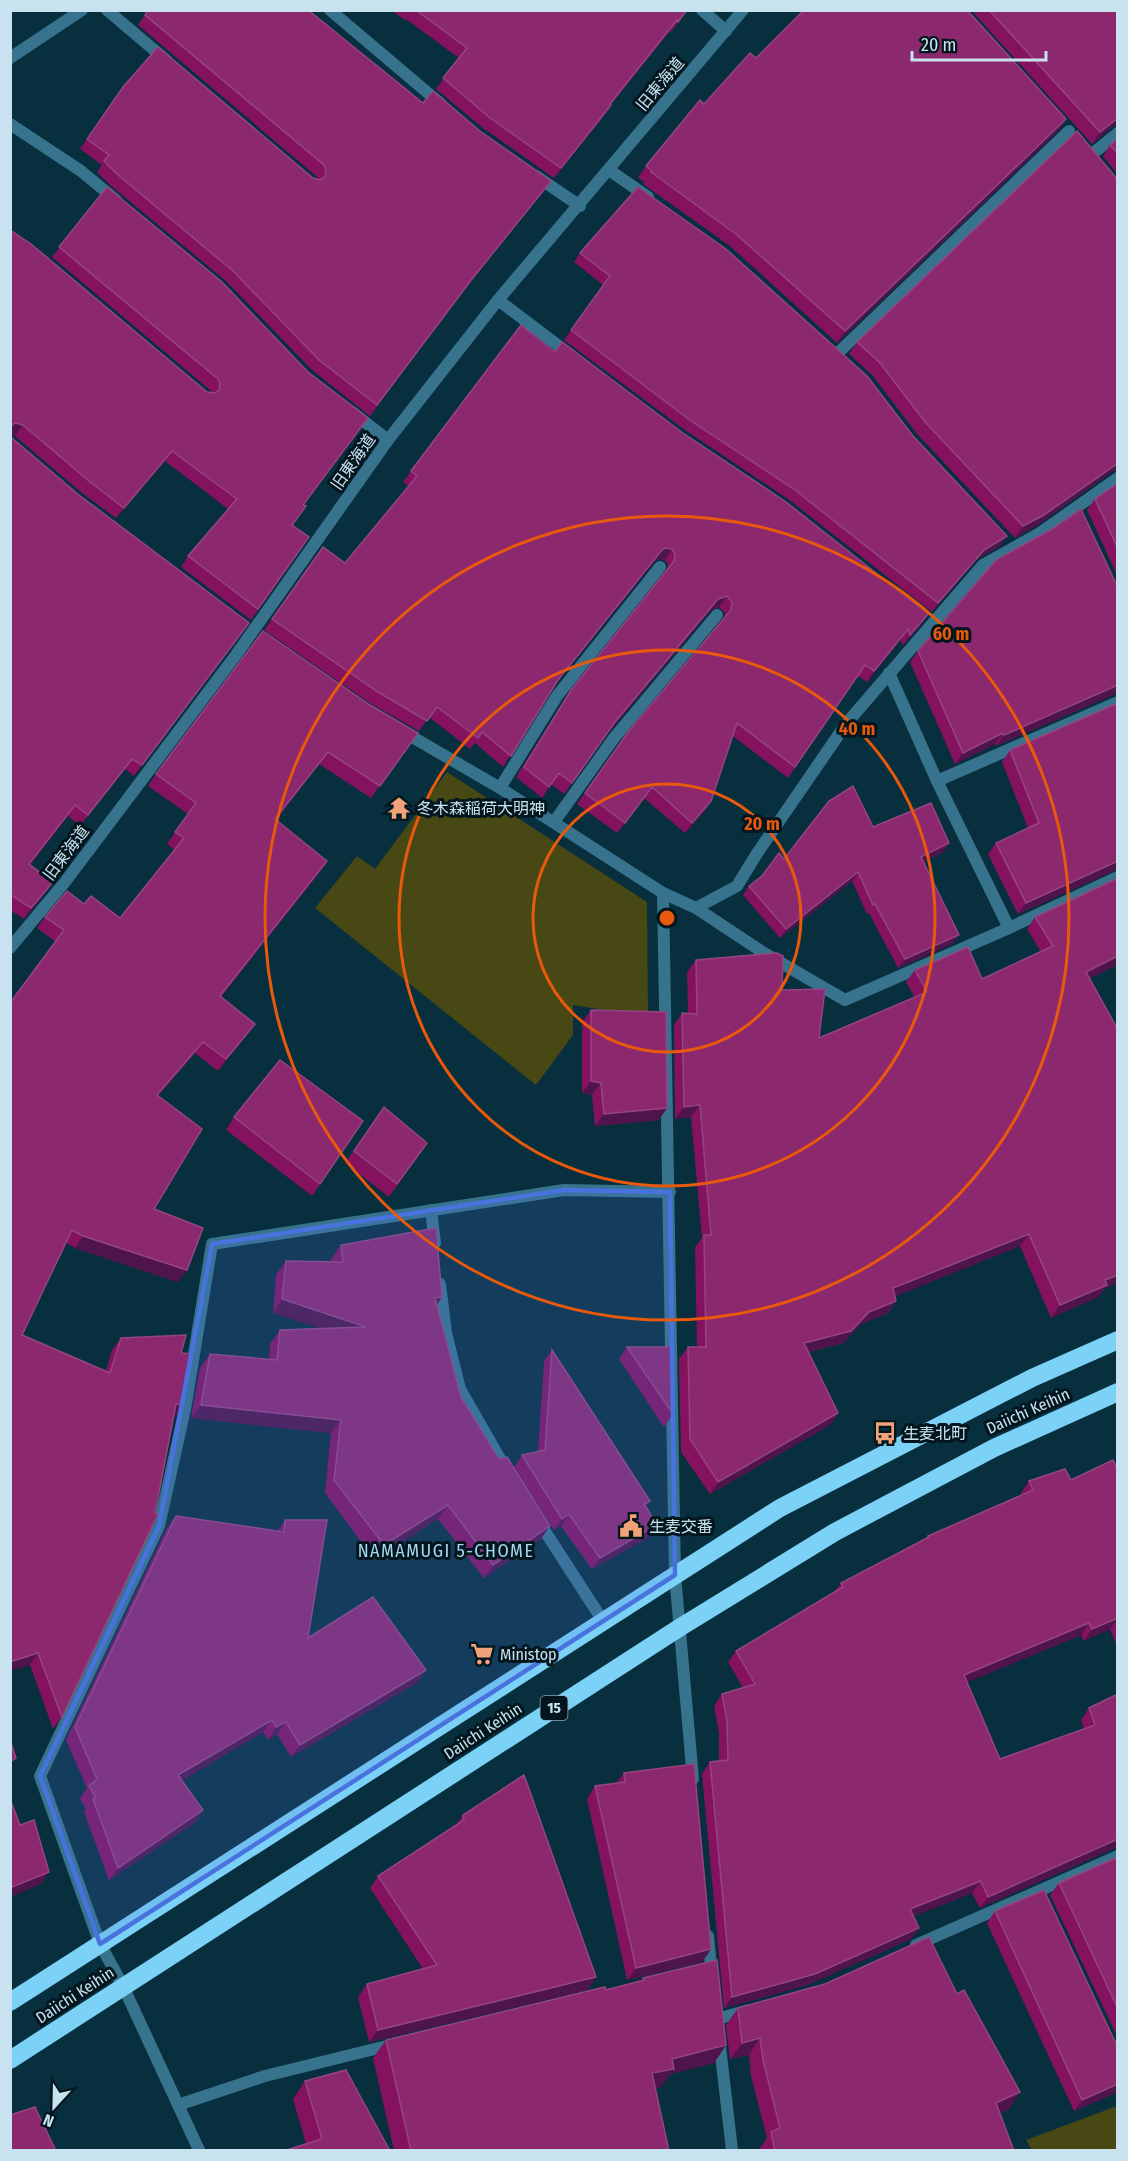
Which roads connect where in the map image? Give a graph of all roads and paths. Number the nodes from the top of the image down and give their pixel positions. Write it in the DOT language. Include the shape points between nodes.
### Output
graph roads {
  1 [pos="82,10"];
  2 [pos="107,10"];
  3 [pos="330,10"];
  4 [pos="702,10"];
  5 [pos="743,10"];
  6 [pos="726,31"];
  7 [pos="10,58"];
  8 [pos="178,70"];
  9 [pos="452,113"];
  10 [pos="10,124"];
  11 [pos="1118,133"];
  12 [pos="524,167"];
  13 [pos="609,170"];
  14 [pos="657,204"];
  15 [pos="580,206"];
  16 [pos="124,207"];
  17 [pos="498,300"];
  18 [pos="836,354"];
  19 [pos="585,365"];
  20 [pos="342,404"];
  21 [pos="388,440"];
  22 [pos="1118,478"];
  23 [pos="660,567"];
  24 [pos="717,615"];
  25 [pos="889,674"];
  26 [pos="1118,702"];
  27 [pos="387,722"];
  28 [pos="937,782"];
  29 [pos="500,788"];
  30 [pos="554,822"];
  31 [pos="1118,877"];
  32 [pos="663,893"];
  33 [pos="696,908"];
  34 [pos="1010,928"];
  35 [pos="10,948"];
  36 [pos="670,1192"];
  37 [pos="431,1210"];
  38 [pos="1118,1340"];
  39 [pos="1118,1392"];
  40 [pos="511,1478"];
  41 [pos="528,1504"];
  42 [pos="675,1575"];
  43 [pos="603,1622"];
  44 [pos="680,1628"];
  45 [pos="694,1789"];
  46 [pos="1118,1856"];
  47 [pos="707,1920"];
  48 [pos="100,1944"];
  49 [pos="908,1949"];
  50 [pos="123,1986"];
  51 [pos="714,1988"];
  52 [pos="10,2002"];
  53 [pos="758,2007"];
  54 [pos="402,2043"];
  55 [pos="10,2060"];
  56 [pos="178,2105"];
  57 [pos="199,2151"];
  58 [pos="732,2151"];
  1 -- 7 [label="street"];
  2 -- 8 [label="street"];
  3 -- 9 [label="street"];
  4 -- 6 [label="street"];
  5 -- 6 [label="street, 旧東海道"];
  6 -- 13 [label="street, 旧東海道"];
  10 -- 16 [label="street" via="81,171"];
  11 -- 18 [label="street" via="1080,143"];
  12 -- 15 [label="street"];
  13 -- 14 [label="street"];
  13 -- 15 [label="street, 旧東海道"];
  15 -- 17 [label="street, 旧東海道"];
  17 -- 19 [label="street"];
  17 -- 21 [label="street, 旧東海道"];
  20 -- 21 [label="street"];
  21 -- 35 [label="street, 旧東海道" via="253,632 65,882"];
  22 -- 25 [label="street" via="1079,512 1009,544 983,565 927,619"];
  23 -- 29 [label="street" via="557,696"];
  24 -- 30 [label="street" via="614,738"];
  25 -- 28 [label="street"];
  25 -- 33 [label="street" via="846,724 737,886"];
  26 -- 28 [label="street"];
  27 -- 29 [label="street"];
  28 -- 34 [label="street"];
  29 -- 30 [label="street"];
  30 -- 32 [label="street"];
  31 -- 34 [label="street"];
  32 -- 33 [label="street"];
  32 -- 36 [label="street"];
  33 -- 34 [label="street" via="845,1000"];
  36 -- 37 [label="street" via="564,1190"];
  36 -- 42 [label="street"];
  37 -- 40 [label="street" via="446,1333 460,1389"];
  37 -- 48 [label="street" via="212,1244 185,1409 159,1526 40,1776"];
  38 -- 42 [label="highway, Daiichi Keihin" via="1032,1378 780,1508"];
  39 -- 44 [label="highway, Daiichi Keihin / 15" via="994,1448 835,1532"];
  41 -- 43 [label="street"];
  42 -- 43 [label="highway, Daiichi Keihin"];
  42 -- 44 [label="street"];
  43 -- 48 [label="highway, Daiichi Keihin"];
  44 -- 45 [label="street"];
  44 -- 50 [label="highway, Daiichi Keihin / 15"];
  46 -- 49 [label="street" via="1042,1895"];
  47 -- 51 [label="street" via="706,1969"];
  48 -- 50 [label="street"];
  48 -- 52 [label="highway, Daiichi Keihin"];
  50 -- 55 [label="highway, Daiichi Keihin / 15"];
  50 -- 56 [label="street"];
  53 -- 58 [label="street" via="716,2014"];
  54 -- 56 [label="street" via="265,2076"];
  56 -- 57 [label="street"];
}
